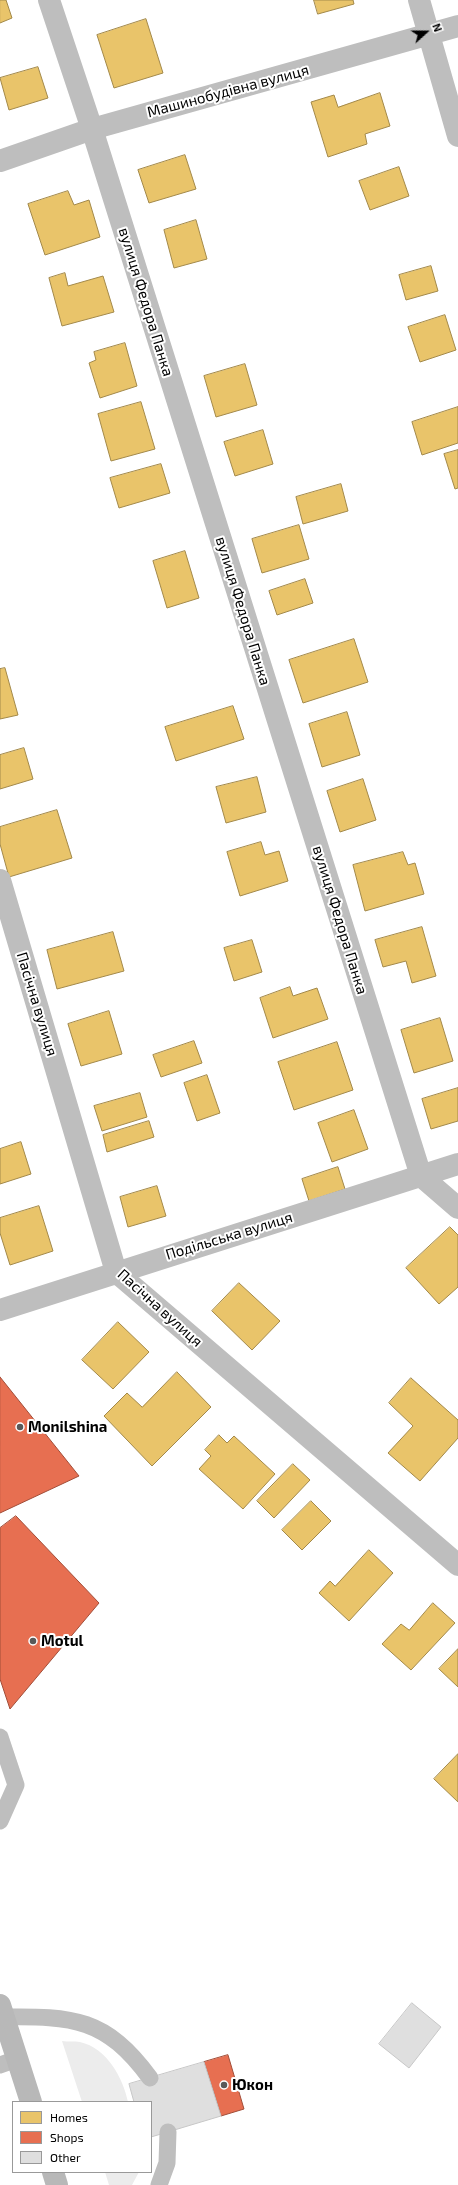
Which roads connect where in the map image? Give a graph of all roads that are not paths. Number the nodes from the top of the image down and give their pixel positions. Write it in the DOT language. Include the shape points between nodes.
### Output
graph roads {
  1 [pos="49,0"];
  2 [pos="419,0"];
  3 [pos="458,26"];
  4 [pos="430,35"];
  5 [pos="92,129"];
  6 [pos="458,136"];
  7 [pos="0,161"];
  8 [pos="0,880"];
  9 [pos="458,1164"];
  10 [pos="421,1176"];
  11 [pos="458,1208"];
  12 [pos="116,1272"];
  13 [pos="0,1310"];
  14 [pos="458,1565"];
  15 [pos="0,1737"];
  16 [pos="0,1821"];
  17 [pos="2,2011"];
  18 [pos="9,2062"];
  19 [pos="150,2078"];
  20 [pos="30,2101"];
  21 [pos="168,2132"];
  22 [pos="53,2173"];
  23 [pos="57,2185"];
  24 [pos="159,2185"];
  1 -- 5 [label="street, вулиця Федора Панка"];
  2 -- 4 [label="street"];
  3 -- 4 [label="street, Машинобудівна вулиця"];
  4 -- 5 [label="street, Машинобудівна вулиця"];
  4 -- 6 [label="street"];
  5 -- 7 [label="street, Машинобудівна вулиця"];
  5 -- 10 [label="street, вулиця Федора Панка"];
  8 -- 12 [label="street, Пасічна вулиця"];
  9 -- 10 [label="street, Подільська вулиця"];
  10 -- 11 [label="street"];
  10 -- 12 [label="street, Подільська вулиця"];
  12 -- 13 [label="street, Подільська вулиця"];
  12 -- 14 [label="street, Пасічна вулиця"];
  15 -- 16 [label="lane" via="16,1785"];
  17 -- 18 [label="main road"];
  17 -- 19 [label="lane" via="77,2020 99,2029 120,2044"];
  18 -- 20 [label="main road"];
  21 -- 24 [label="lane" via="167,2163"];
  22 -- 23 [label="main road"];
}
